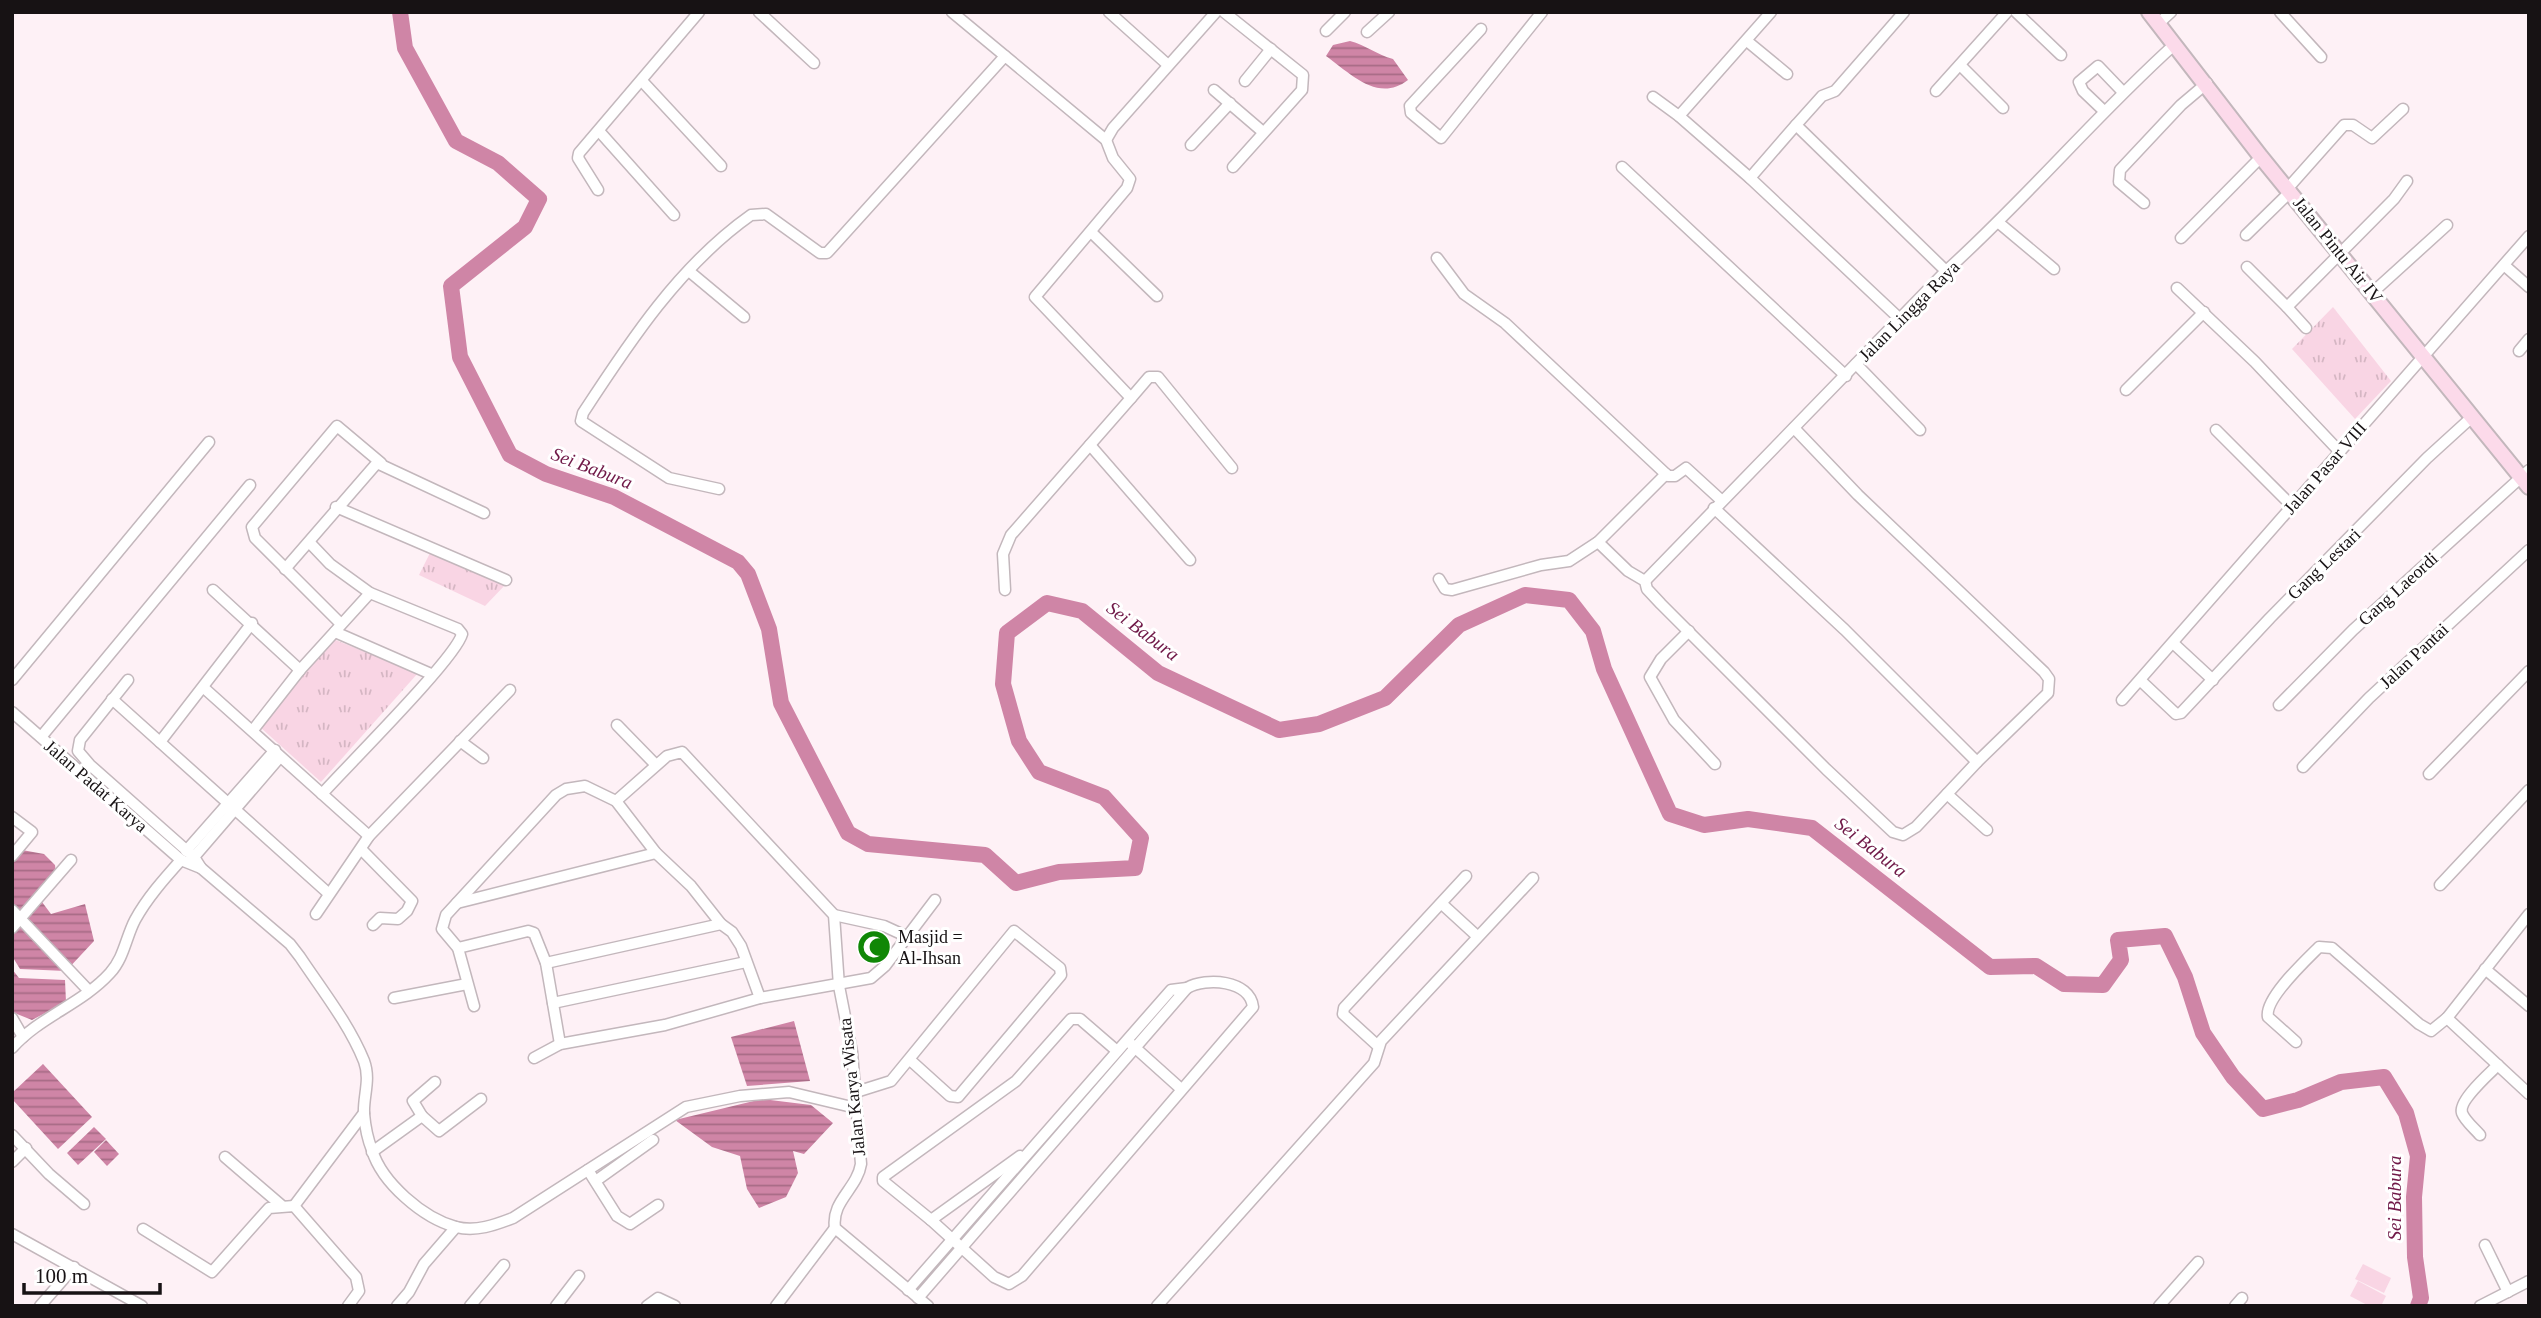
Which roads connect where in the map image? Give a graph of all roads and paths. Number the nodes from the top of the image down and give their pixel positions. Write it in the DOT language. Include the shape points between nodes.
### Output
graph roads {
  1 [pos="699,12"];
  2 [pos="759,12"];
  3 [pos="952,12"];
  4 [pos="1109,12"];
  5 [pos="1216,12"];
  6 [pos="1224,12"];
  7 [pos="1345,12"];
  8 [pos="1389,12"];
  9 [pos="1542,12"];
  10 [pos="1771,12"];
  11 [pos="1904,12"];
  12 [pos="2007,12"];
  13 [pos="2015,12"];
  14 [pos="2171,12"];
  15 [pos="2280,12"];
  16 [pos="2154,18"];
  17 [pos="1481,29"];
  18 [pos="1326,30"];
  19 [pos="1367,32"];
  20 [pos="1747,41"];
  21 [pos="2175,44"];
  22 [pos="1271,50"];
  23 [pos="2062,55"];
  24 [pos="1005,56"];
  25 [pos="2321,57"];
  26 [pos="814,64"];
  27 [pos="1168,65"];
  28 [pos="1960,65"];
  29 [pos="1787,74"];
  30 [pos="642,81"];
  31 [pos="1245,81"];
  32 [pos="2207,83"];
  33 [pos="1214,90"];
  34 [pos="1936,91"];
  35 [pos="2122,91"];
  36 [pos="1653,97"];
  37 [pos="1230,103"];
  38 [pos="2003,107"];
  39 [pos="2403,108"];
  40 [pos="2104,111"];
  41 [pos="1679,116"];
  42 [pos="1796,125"];
  43 [pos="599,131"];
  44 [pos="1263,132"];
  45 [pos="1106,141"];
  46 [pos="1191,145"];
  47 [pos="2261,157"];
  48 [pos="721,166"];
  49 [pos="1233,167"];
  50 [pos="1622,167"];
  51 [pos="1750,178"];
  52 [pos="2407,181"];
  53 [pos="2290,189"];
  54 [pos="598,190"];
  55 [pos="2144,203"];
  56 [pos="674,215"];
  57 [pos="1999,223"];
  58 [pos="2447,225"];
  59 [pos="1091,232"];
  60 [pos="2246,235"];
  61 [pos="2529,236"];
  62 [pos="2182,237"];
  63 [pos="2342,253"];
  64 [pos="1437,258"];
  65 [pos="2504,265"];
  66 [pos="2247,267"];
  67 [pos="2054,269"];
  68 [pos="1946,271"];
  69 [pos="690,272"];
  70 [pos="2529,287"];
  71 [pos="2177,288"];
  72 [pos="2372,293"];
  73 [pos="1157,296"];
  74 [pos="2287,307"];
  75 [pos="2204,312"];
  76 [pos="744,317"];
  77 [pos="1900,319"];
  78 [pos="2306,328"];
  79 [pos="2529,339"];
  80 [pos="2519,351"];
  81 [pos="2425,356"];
  82 [pos="1856,364"];
  83 [pos="1846,376"];
  84 [pos="2126,390"];
  85 [pos="1131,398"];
  86 [pos="2472,417"];
  87 [pos="1794,428"];
  88 [pos="1920,430"];
  89 [pos="2216,430"];
  90 [pos="209,442"];
  91 [pos="1090,445"];
  92 [pos="2339,451"];
  93 [pos="382,463"];
  94 [pos="1232,468"];
  95 [pos="1666,474"];
  96 [pos="2526,478"];
  97 [pos="250,485"];
  98 [pos="719,489"];
  99 [pos="1718,504"];
  100 [pos="2293,506"];
  101 [pos="336,507"];
  102 [pos="484,513"];
  103 [pos="1598,542"];
  104 [pos="310,543"];
  105 [pos="2529,550"];
  106 [pos="1190,560"];
  107 [pos="285,569"];
  108 [pos="1438,579"];
  109 [pos="506,580"];
  110 [pos="1645,581"];
  111 [pos="213,590"];
  112 [pos="1005,590"];
  113 [pos="369,593"];
  114 [pos="252,623"];
  115 [pos="338,628"];
  116 [pos="1689,631"];
  117 [pos="2174,643"];
  118 [pos="300,670"];
  119 [pos="2529,671"];
  120 [pos="431,674"];
  121 [pos="12,680"];
  122 [pos="128,680"];
  123 [pos="2213,680"];
  124 [pos="2141,681"];
  125 [pos="204,688"];
  126 [pos="510,690"];
  127 [pos="112,699"];
  128 [pos="2122,700"];
  129 [pos="2279,705"];
  130 [pos="12,712"];
  131 [pos="617,724"];
  132 [pos="253,730"];
  133 [pos="41,737"];
  134 [pos="460,741"];
  135 [pos="160,742"];
  136 [pos="278,753"];
  137 [pos="482,758"];
  138 [pos="1978,762"];
  139 [pos="1715,764"];
  140 [pos="656,765"];
  141 [pos="2303,767"];
  142 [pos="2429,774"];
  143 [pos="2529,790"];
  144 [pos="322,794"];
  145 [pos="1947,794"];
  146 [pos="616,802"];
  147 [pos="231,807"];
  148 [pos="12,817"];
  149 [pos="1987,830"];
  150 [pos="369,836"];
  151 [pos="361,849"];
  152 [pos="656,853"];
  153 [pos="12,856"];
  154 [pos="187,856"];
  155 [pos="71,860"];
  156 [pos="1466,876"];
  157 [pos="1532,878"];
  158 [pos="2440,885"];
  159 [pos="328,893"];
  160 [pos="935,900"];
  161 [pos="456,903"];
  162 [pos="1443,904"];
  163 [pos="16,914"];
  164 [pos="316,914"];
  165 [pos="834,915"];
  166 [pos="2527,921"];
  167 [pos="722,924"];
  168 [pos="373,925"];
  169 [pos="12,928"];
  170 [pos="1477,936"];
  171 [pos="908,937"];
  172 [pos="458,948"];
  173 [pos="746,962"];
  174 [pos="545,963"];
  175 [pos="2485,969"];
  176 [pos="467,984"];
  177 [pos="839,986"];
  178 [pos="89,991"];
  179 [pos="394,998"];
  180 [pos="760,998"];
  181 [pos="553,1003"];
  182 [pos="474,1006"];
  183 [pos="2529,1006"];
  184 [pos="12,1018"];
  185 [pos="2447,1018"];
  186 [pos="23,1037"];
  187 [pos="2296,1042"];
  188 [pos="560,1044"];
  189 [pos="1131,1044"];
  190 [pos="1378,1046"];
  191 [pos="12,1048"];
  192 [pos="1117,1051"];
  193 [pos="534,1058"];
  194 [pos="909,1059"];
  195 [pos="2498,1065"];
  196 [pos="435,1082"];
  197 [pos="1180,1088"];
  198 [pos="856,1092"];
  199 [pos="2529,1094"];
  200 [pos="481,1099"];
  201 [pos="856,1108"];
  202 [pos="364,1113"];
  203 [pos="422,1116"];
  204 [pos="12,1135"];
  205 [pos="2480,1135"];
  206 [pos="653,1140"];
  207 [pos="1035,1144"];
  208 [pos="26,1149"];
  209 [pos="372,1152"];
  210 [pos="225,1157"];
  211 [pos="12,1162"];
  212 [pos="588,1170"];
  213 [pos="597,1180"];
  214 [pos="84,1204"];
  215 [pos="658,1205"];
  216 [pos="282,1206"];
  217 [pos="294,1206"];
  218 [pos="931,1220"];
  219 [pos="456,1227"];
  220 [pos="142,1228"];
  221 [pos="835,1228"];
  222 [pos="12,1234"];
  223 [pos="952,1239"];
  224 [pos="2486,1245"];
  225 [pos="961,1246"];
  226 [pos="2198,1262"];
  227 [pos="504,1265"];
  228 [pos="74,1267"];
  229 [pos="579,1276"];
  230 [pos="2529,1281"];
  231 [pos="908,1290"];
  232 [pos="2508,1292"];
  233 [pos="918,1298"];
  234 [pos="40,1306"];
  235 [pos="142,1306"];
  236 [pos="348,1306"];
  237 [pos="397,1306"];
  238 [pos="470,1306"];
  239 [pos="556,1306"];
  240 [pos="647,1306"];
  241 [pos="675,1306"];
  242 [pos="776,1306"];
  243 [pos="928,1306"];
  244 [pos="1157,1306"];
  245 [pos="2159,1306"];
  246 [pos="2480,1306"];
  1 -- 30 [label="street"];
  2 -- 26 [label="street"];
  3 -- 24 [label="street"];
  4 -- 27 [label="street"];
  5 -- 27 [label="street"];
  6 -- 22 [label="street"];
  7 -- 18 [label="street"];
  8 -- 19 [label="street"];
  9 -- 17 [label="street" via="1441,138 1411,113 1410,106"];
  10 -- 20 [label="street"];
  11 -- 42 [label="street" via="1835,91 1822,96"];
  12 -- 28 [label="street"];
  13 -- 23 [label="street"];
  14 -- 16 [label="street"];
  15 -- 25 [label="street"];
  16 -- 21 [label="main road, Jalan Pintu Air IV"];
  20 -- 29 [label="street"];
  20 -- 41 [label="street"];
  21 -- 32 [label="main road, Jalan Pintu Air IV"];
  21 -- 35 [label="street, Jalan Lingga Raya"];
  22 -- 31 [label="street"];
  22 -- 44 [label="street" via="1303,75 1305,83"];
  24 -- 45 [label="street"];
  24 -- 69 [label="street" via="827,253 820,253 766,214 756,213 738,224"];
  27 -- 45 [label="street" via="1112,128"];
  28 -- 34 [label="street"];
  28 -- 38 [label="street"];
  30 -- 43 [label="street"];
  30 -- 48 [label="street"];
  32 -- 47 [label="main road, Jalan Pintu Air IV"];
  32 -- 55 [label="street" via="2120,170 2119,182"];
  33 -- 37 [label="street"];
  35 -- 40 [label="street, Jalan Lingga Raya"];
  35 -- 40 [label="street" via="2098,66 2079,82"];
  36 -- 41 [label="street"];
  37 -- 44 [label="street"];
  37 -- 46 [label="street"];
  39 -- 53 [label="street" via="2372,138 2353,125 2344,125"];
  40 -- 57 [label="street, Jalan Lingga Raya"];
  41 -- 51 [label="street"];
  42 -- 51 [label="street"];
  42 -- 68 [label="street"];
  43 -- 54 [label="street" via="578,156"];
  43 -- 56 [label="street"];
  44 -- 49 [label="street"];
  45 -- 59 [label="street" via="1130,184"];
  47 -- 53 [label="main road, Jalan Pintu Air IV"];
  47 -- 62 [label="street"];
  50 -- 83 [label="street"];
  51 -- 77 [label="street"];
  52 -- 63 [label="street"];
  53 -- 60 [label="street"];
  53 -- 63 [label="main road, Jalan Pintu Air IV"];
  57 -- 67 [label="street"];
  57 -- 68 [label="street, Jalan Lingga Raya"];
  58 -- 72 [label="street"];
  59 -- 73 [label="street"];
  59 -- 85 [label="street" via="1035,297"];
  61 -- 65 [label="street, Jalan Pasar VIII"];
  63 -- 72 [label="main road, Jalan Pintu Air IV"];
  63 -- 74 [label="street"];
  64 -- 95 [label="street" via="1464,295 1505,323"];
  65 -- 70 [label="street"];
  65 -- 81 [label="street, Jalan Pasar VIII"];
  66 -- 74 [label="street"];
  68 -- 77 [label="street, Jalan Lingga Raya"];
  69 -- 76 [label="street"];
  69 -- 98 [label="street" via="626,344 581,422 669,478"];
  71 -- 75 [label="street"];
  72 -- 81 [label="main road, Jalan Pintu Air IV"];
  74 -- 78 [label="street"];
  75 -- 84 [label="street"];
  75 -- 92 [label="street"];
  77 -- 82 [label="street, Jalan Lingga Raya"];
  79 -- 80 [label="street"];
  81 -- 86 [label="main road, Jalan Pintu Air IV"];
  81 -- 92 [label="street, Jalan Pasar VIII"];
  82 -- 83 [label="street, Jalan Lingga Raya"];
  82 -- 88 [label="street"];
  83 -- 87 [label="street, Jalan Lingga Raya"];
  85 -- 91 [label="street"];
  85 -- 94 [label="street" via="1149,377 1158,377"];
  86 -- 96 [label="main road, Jalan Pintu Air IV"];
  86 -- 123 [label="street, Gang Lestari"];
  87 -- 99 [label="street, Jalan Lingga Raya"];
  87 -- 138 [label="street" via="2049,679 2048,693"];
  89 -- 100 [label="street"];
  90 -- 121 [label="street"];
  91 -- 106 [label="street"];
  91 -- 112 [label="street" via="1011,535 1003,554"];
  92 -- 100 [label="street, Jalan Pasar VIII"];
  93 -- 101 [label="street"];
  93 -- 102 [label="street"];
  93 -- 107 [label="street" via="337,426 252,527 254,538"];
  95 -- 99 [label="street" via="1672,477 1686,468"];
  95 -- 103 [label="street"];
  96 -- 129 [label="street, Gang Laeordi" via="2363,621"];
  97 -- 133 [label="street"];
  99 -- 110 [label="street, Jalan Lingga Raya"];
  99 -- 138 [label="street"];
  100 -- 117 [label="street, Jalan Pasar VIII"];
  101 -- 104 [label="street"];
  101 -- 109 [label="street"];
  103 -- 108 [label="street" via="1569,561 1452,590 1445,589"];
  103 -- 110 [label="street"];
  104 -- 107 [label="street"];
  104 -- 113 [label="street"];
  105 -- 141 [label="street, Jalan Pantai" via="2369,698"];
  107 -- 115 [label="street"];
  110 -- 116 [label="street" via="1647,589"];
  111 -- 114 [label="street"];
  113 -- 115 [label="street"];
  113 -- 120 [label="street" via="461,632 460,641"];
  114 -- 118 [label="street"];
  114 -- 125 [label="street"];
  115 -- 118 [label="street"];
  115 -- 120 [label="street"];
  116 -- 139 [label="street" via="1650,677 1674,720"];
  116 -- 145 [label="street" via="1894,832 1907,834"];
  117 -- 123 [label="street"];
  117 -- 124 [label="street, Jalan Pasar VIII"];
  118 -- 132 [label="street"];
  119 -- 142 [label="street"];
  120 -- 144 [label="street"];
  122 -- 127 [label="street"];
  123 -- 124 [label="street, Gang Lestari" via="2179,714"];
  124 -- 128 [label="street, Jalan Pasar VIII"];
  125 -- 132 [label="street"];
  125 -- 135 [label="street"];
  126 -- 134 [label="street"];
  127 -- 135 [label="street"];
  127 -- 154 [label="street" via="80,740 78,751"];
  130 -- 133 [label="street, Jalan Padat Karya"];
  131 -- 140 [label="street"];
  132 -- 136 [label="street"];
  133 -- 154 [label="street, Jalan Padat Karya"];
  134 -- 137 [label="street"];
  134 -- 150 [label="street"];
  135 -- 147 [label="street"];
  136 -- 144 [label="street"];
  136 -- 147 [label="street"];
  138 -- 145 [label="street"];
  140 -- 146 [label="street"];
  140 -- 165 [label="street" via="672,752 682,752"];
  143 -- 158 [label="street"];
  144 -- 150 [label="street"];
  145 -- 149 [label="street"];
  146 -- 152 [label="street"];
  146 -- 161 [label="street" via="585,786 555,795"];
  147 -- 154 [label="street"];
  147 -- 159 [label="street"];
  148 -- 153 [label="street" via="32,832"];
  150 -- 151 [label="street"];
  151 -- 159 [label="street"];
  151 -- 168 [label="street" via="412,901 398,919 380,918"];
  152 -- 161 [label="street"];
  152 -- 167 [label="street"];
  154 -- 178 [label="street" via="142,908 118,964"];
  154 -- 202 [label="street" via="290,944 307,968 365,1065"];
  155 -- 163 [label="street"];
  156 -- 162 [label="street"];
  157 -- 170 [label="street"];
  159 -- 164 [label="street"];
  160 -- 171 [label="street"];
  161 -- 172 [label="street" via="442,926"];
  162 -- 170 [label="street"];
  162 -- 190 [label="street" via="1344,1008 1343,1014"];
  163 -- 169 [label="street"];
  163 -- 178 [label="street"];
  165 -- 171 [label="street" via="884,926"];
  165 -- 177 [label="street, Jalan Karya Wisata"];
  166 -- 175 [label="street"];
  167 -- 173 [label="street" via="732,932"];
  167 -- 174 [label="street"];
  170 -- 190 [label="street"];
  171 -- 177 [label="street" via="879,974"];
  172 -- 174 [label="street" via="528,931 536,936"];
  172 -- 176 [label="street"];
  173 -- 180 [label="street"];
  173 -- 181 [label="street"];
  174 -- 181 [label="street"];
  175 -- 183 [label="street"];
  175 -- 185 [label="street"];
  176 -- 179 [label="street"];
  176 -- 182 [label="street"];
  177 -- 180 [label="street"];
  177 -- 198 [label="street, Jalan Karya Wisata"];
  178 -- 186 [label="street"];
  180 -- 188 [label="street" via="664,1025"];
  181 -- 188 [label="street"];
  184 -- 186 [label="street"];
  185 -- 187 [label="street" via="2435,1030 2427,1029 2332,948 2322,945 2272,1000 2267,1012"];
  185 -- 195 [label="street"];
  186 -- 191 [label="street"];
  188 -- 193 [label="street"];
  189 -- 192 [label="street"];
  189 -- 197 [label="street"];
  189 -- 197 [label="street" via="1171,990 1227,983 1245,991 1254,1005"];
  189 -- 225 [label="street"];
  190 -- 244 [label="street" via="1374,1063"];
  192 -- 207 [label="street"];
  192 -- 218 [label="street" via="1080,1019 1071,1019 1016,1080 883,1178"];
  194 -- 194 [label="street" via="950,1096 958,1097 1061,975 1060,968 1014,931"];
  194 -- 198 [label="street" via="891,1081"];
  195 -- 199 [label="street"];
  195 -- 205 [label="street" via="2462,1108"];
  196 -- 203 [label="street" via="413,1101"];
  197 -- 225 [label="street" via="1015,1283 1000,1281"];
  198 -- 201 [label="street, Jalan Karya Wisata"];
  200 -- 203 [label="street" via="439,1130"];
  201 -- 212 [label="street" via="789,1091 686,1107"];
  201 -- 221 [label="street, Jalan Karya Wisata" via="859,1174 836,1209"];
  202 -- 209 [label="street"];
  202 -- 217 [label="street"];
  203 -- 209 [label="street"];
  204 -- 208 [label="street"];
  206 -- 213 [label="street"];
  207 -- 218 [label="street"];
  207 -- 223 [label="street"];
  208 -- 211 [label="street"];
  208 -- 214 [label="street"];
  209 -- 219 [label="street" via="401,1192 421,1209"];
  210 -- 216 [label="street"];
  212 -- 213 [label="street"];
  212 -- 219 [label="street" via="513,1218 492,1227"];
  213 -- 215 [label="street" via="617,1216 630,1224"];
  216 -- 217 [label="street"];
  216 -- 220 [label="street" via="269,1208 212,1272"];
  217 -- 236 [label="street" via="356,1277 359,1291"];
  218 -- 223 [label="street"];
  219 -- 237 [label="street"];
  221 -- 231 [label="street"];
  221 -- 242 [label="street"];
  222 -- 228 [label="street"];
  223 -- 225 [label="street"];
  223 -- 231 [label="street"];
  224 -- 232 [label="street"];
  225 -- 233 [label="street"];
  226 -- 245 [label="street"];
  227 -- 238 [label="street"];
  228 -- 234 [label="street"];
  228 -- 235 [label="street"];
  229 -- 239 [label="street"];
  230 -- 232 [label="street"];
  231 -- 233 [label="street"];
  232 -- 246 [label="street"];
  233 -- 243 [label="street"];
  240 -- 241 [label="street" via="661,1298"];
}
